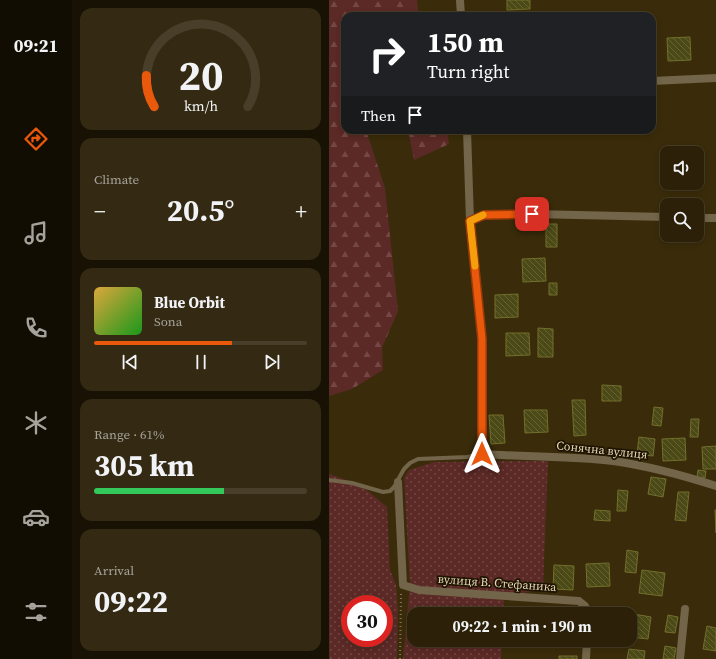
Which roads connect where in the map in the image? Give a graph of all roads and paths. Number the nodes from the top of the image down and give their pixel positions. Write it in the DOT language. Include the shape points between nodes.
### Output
graph roads {
  1 [pos="460,0"];
  2 [pos="461,12"];
  3 [pos="716,78"];
  4 [pos="656,81"];
  5 [pos="467,134"];
  6 [pos="660,217"];
  7 [pos="704,218"];
  8 [pos="716,218"];
  9 [pos="470,221"];
  10 [pos="482,454"];
  11 [pos="329,480"];
  12 [pos="398,482"];
  13 [pos="716,486"];
  14 [pos="403,582"];
  15 [pos="585,607"];
  16 [pos="685,610"];
  17 [pos="587,647"];
  18 [pos="400,659"];
  19 [pos="586,659"];
  20 [pos="680,659"];
  1 -- 2 [label="street"];
  3 -- 4 [label="street"];
  5 -- 9 [label="street"];
  6 -- 9 [label="street" via="484,215"];
  7 -- 8 [label="street"];
  9 -- 10 [label="street" via="482,339"];
  10 -- 12 [label="lane" via="418,459 404,469"];
  10 -- 13 [label="street, Сонячна вулиця" via="613,461 645,466"];
  11 -- 12 [label="lane" via="352,483 383,492 390,491"];
  12 -- 14 [label="street"];
  14 -- 15 [label="street, вулиця В. Стефаника" via="419,590 579,601"];
  14 -- 18 [label="path"];
  16 -- 20 [label="street"];
  17 -- 19 [label="street"];
}
